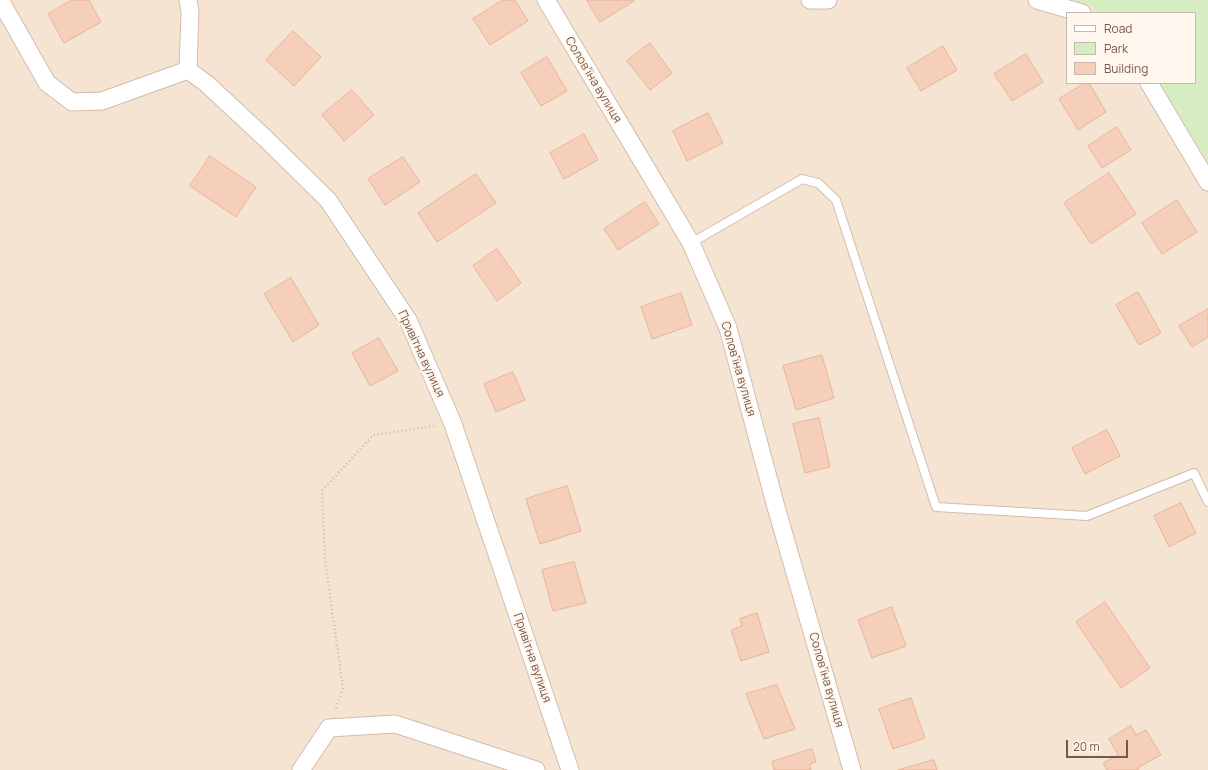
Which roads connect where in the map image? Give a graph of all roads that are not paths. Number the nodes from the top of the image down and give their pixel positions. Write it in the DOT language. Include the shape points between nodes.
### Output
graph roads {
  1 [pos="0,0"];
  2 [pos="188,0"];
  3 [pos="546,0"];
  4 [pos="810,0"];
  5 [pos="828,0"];
  6 [pos="1037,0"];
  7 [pos="1079,12"];
  8 [pos="188,70"];
  9 [pos="1150,84"];
  10 [pos="1208,182"];
  11 [pos="691,243"];
  12 [pos="1208,502"];
  13 [pos="302,770"];
  14 [pos="536,770"];
  15 [pos="570,770"];
  16 [pos="852,770"];
  1 -- 8 [label="street" via="47,82 72,102 102,101"];
  2 -- 8 [label="street"];
  3 -- 11 [label="street, Соловʼїна вулиця"];
  4 -- 5 [label="street"];
  6 -- 7 [label="street"];
  8 -- 15 [label="street, Привітна вулиця" via="207,84 262,135 328,200 408,320 453,424"];
  9 -- 10 [label="street"];
  11 -- 12 [label="lane" via="802,179 818,183 836,200 936,507 1087,516 1194,473"];
  11 -- 16 [label="street, Соловʼїна вулиця" via="728,328 776,507"];
  13 -- 14 [label="street" via="329,728 395,724"];
}
